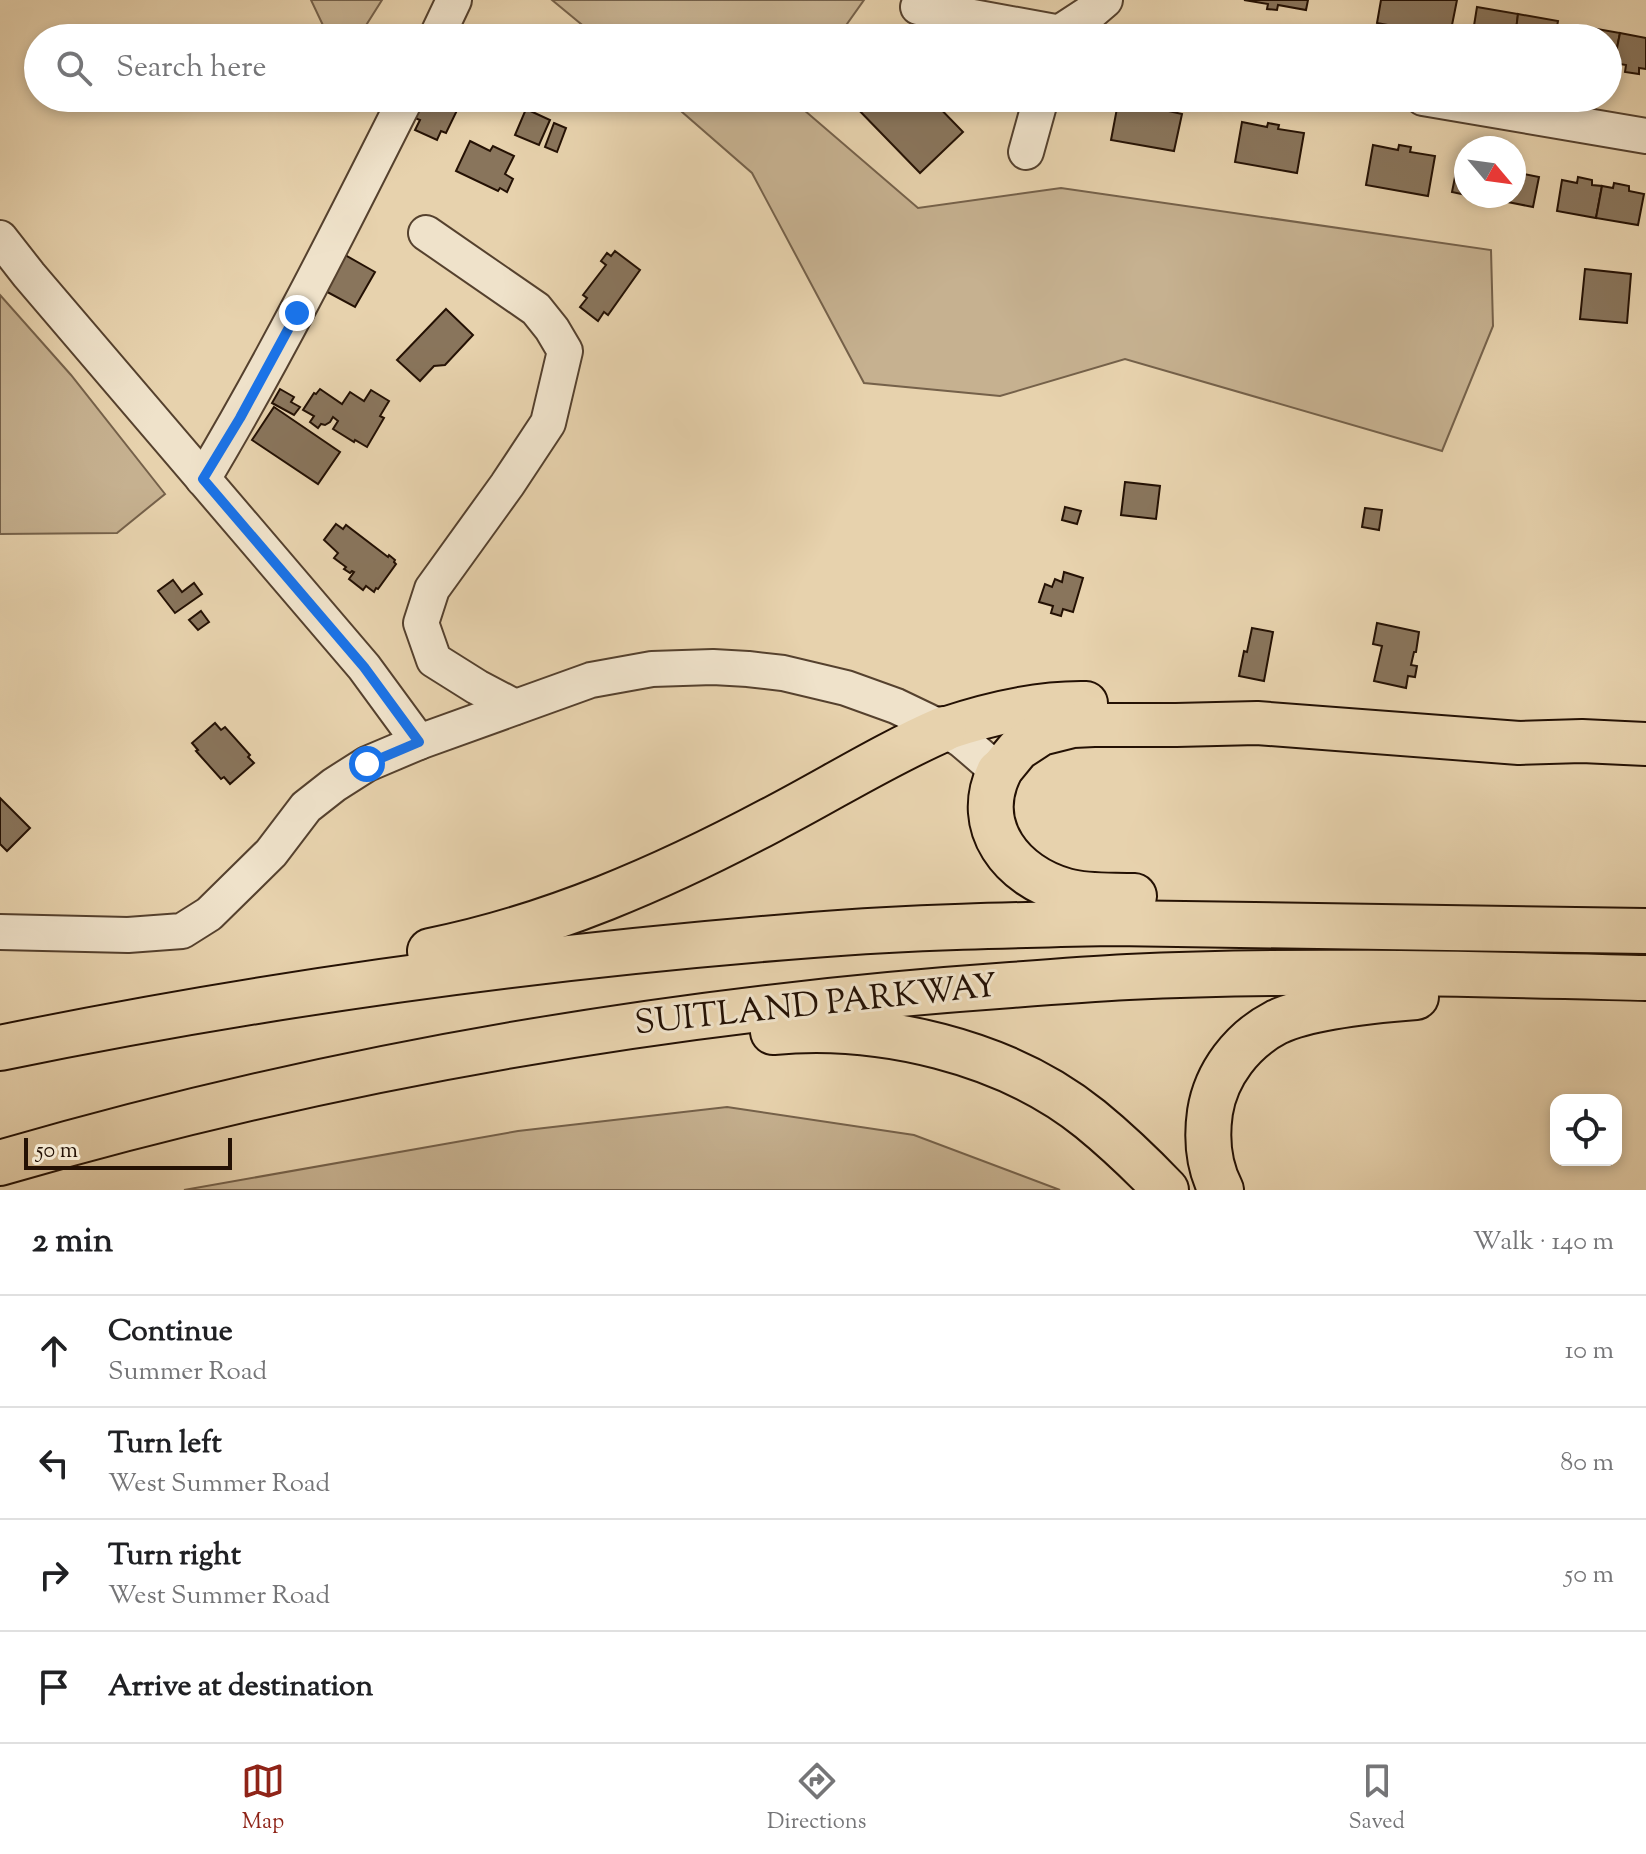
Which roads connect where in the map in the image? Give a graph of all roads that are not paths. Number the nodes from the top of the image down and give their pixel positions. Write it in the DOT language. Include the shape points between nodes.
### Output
graph roads {
  1 [pos="454,0"];
  2 [pos="1105,0"];
  3 [pos="918,7"];
  4 [pos="443,24"];
  5 [pos="1006,24"];
  6 [pos="1080,24"];
  7 [pos="399,112"];
  8 [pos="1037,112"];
  9 [pos="1505,112"];
  10 [pos="1646,136"];
  11 [pos="1026,152"];
  12 [pos="426,233"];
  13 [pos="0,238"];
  14 [pos="203,479"];
  15 [pos="515,707"];
  16 [pos="1257,723"];
  17 [pos="944,729"];
  18 [pos="419,742"];
  19 [pos="1519,743"];
  20 [pos="1646,744"];
  21 [pos="1646,763"];
  22 [pos="999,772"];
  23 [pos="1350,926"];
  24 [pos="1646,931"];
  25 [pos="0,932"];
  26 [pos="1642,978"];
  27 [pos="218,1008"];
  28 [pos="571,1034"];
  29 [pos="0,1048"];
  30 [pos="0,1163"];
  31 [pos="1166,1190"];
  32 [pos="1221,1190"];
  1 -- 4 [label="street"];
  2 -- 6 [label="street"];
  3 -- 5 [label="street"];
  7 -- 14 [label="street" via="291,326"];
  8 -- 11 [label="street"];
  9 -- 10 [label="street"];
  12 -- 15 [label="street" via="536,309 565,351 548,423 432,589 421,623 434,660"];
  13 -- 14 [label="street"];
  14 -- 18 [label="street" via="364,667"];
  15 -- 17 [label="street" via="591,680 652,669 713,667 798,676 846,688"];
  15 -- 18 [label="street"];
  16 -- 17 [label="main road" via="1175,707 1078,703 992,714"];
  16 -- 19 [label="main road"];
  16 -- 22 [label="main road" via="1057,729 1029,740"];
  17 -- 22 [label="street"];
  17 -- 27 [label="highway" via="622,891 462,944 326,969"];
  18 -- 25 [label="street" via="367,764 306,807 271,853 209,914 182,931"];
  19 -- 20 [label="main road"];
  19 -- 21 [label="main road"];
  22 -- 23 [label="highway" via="989,802 994,832 1022,868 1048,884 1079,894 1208,900"];
  23 -- 24 [label="highway, SUITLAND PARKWAY"];
  23 -- 27 [label="highway, SUITLAND PARKWAY" via="1099,923 816,935 441,973"];
  26 -- 28 [label="highway, SUITLAND PARKWAY" via="1346,973 1122,977 819,1001"];
  26 -- 32 [label="highway" via="1518,995 1376,1001 1278,1022 1237,1054 1213,1098 1208,1151"];
  27 -- 29 [label="highway, SUITLAND PARKWAY"];
  28 -- 30 [label="highway, SUITLAND PARKWAY" via="246,1098"];
  28 -- 31 [label="highway" via="675,1040 828,1030 926,1043 996,1065 1059,1098 1089,1118"];
}
